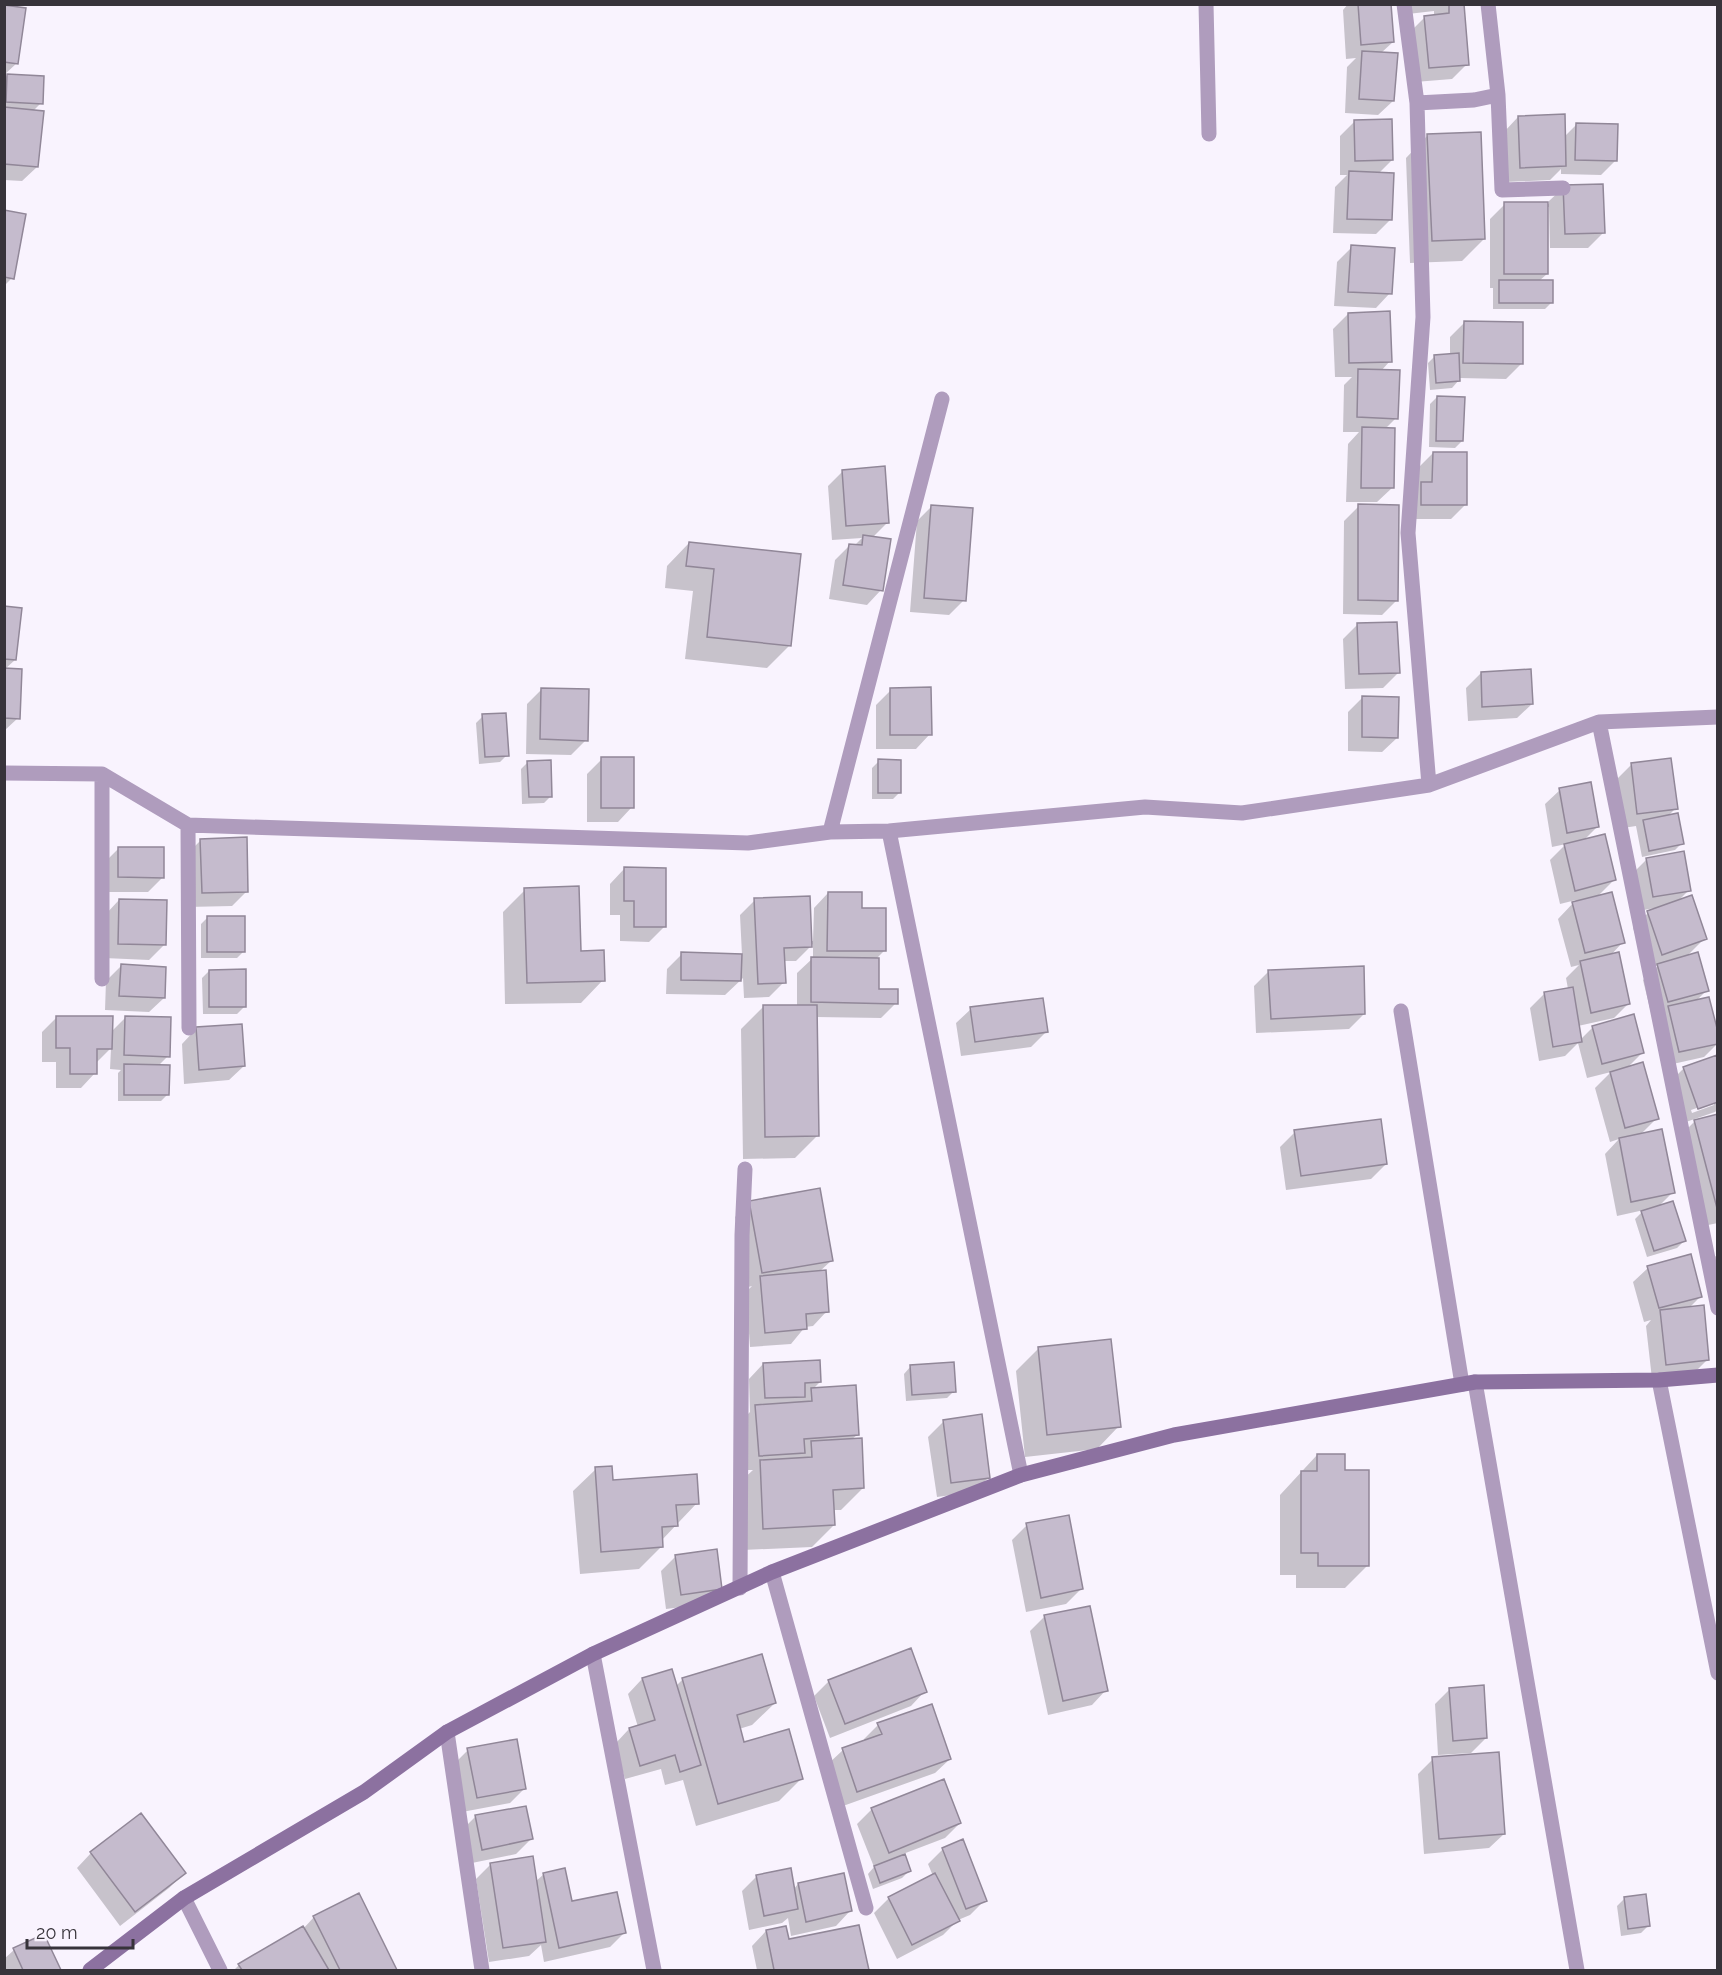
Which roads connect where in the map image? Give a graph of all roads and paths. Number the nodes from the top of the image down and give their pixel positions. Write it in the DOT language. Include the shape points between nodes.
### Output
graph roads {
  1 [pos="1206,4"];
  2 [pos="1404,4"];
  3 [pos="1488,4"];
  4 [pos="1498,95"];
  5 [pos="1417,103"];
  6 [pos="1209,134"];
  7 [pos="1563,188"];
  8 [pos="942,399"];
  9 [pos="1718,717"];
  10 [pos="1599,722"];
  11 [pos="4,773"];
  12 [pos="102,774"];
  13 [pos="1429,785"];
  14 [pos="188,825"];
  15 [pos="889,831"];
  16 [pos="830,832"];
  17 [pos="102,979"];
  18 [pos="1401,1011"];
  19 [pos="189,1028"];
  20 [pos="745,1168"];
  21 [pos="1718,1308"];
  22 [pos="1718,1375"];
  23 [pos="1659,1380"];
  24 [pos="1468,1383"];
  25 [pos="1021,1475"];
  26 [pos="772,1572"];
  27 [pos="740,1588"];
  28 [pos="593,1654"];
  29 [pos="1718,1673"];
  30 [pos="447,1732"];
  31 [pos="184,1898"];
  32 [pos="866,1908"];
  33 [pos="90,1971"];
  34 [pos="220,1971"];
  35 [pos="482,1971"];
  36 [pos="654,1971"];
  37 [pos="1577,1971"];
  1 -- 6 [label="street"];
  2 -- 5 [label="street"];
  3 -- 4 [label="street"];
  4 -- 5 [label="street"];
  4 -- 7 [label="street" via="1503,190"];
  5 -- 13 [label="street" via="1423,317 1408,533"];
  8 -- 16 [label="street"];
  9 -- 10 [label="street"];
  10 -- 13 [label="street"];
  10 -- 21 [label="street"];
  11 -- 12 [label="street"];
  12 -- 14 [label="street"];
  12 -- 17 [label="street"];
  13 -- 15 [label="street" via="1242,813 1145,807"];
  14 -- 16 [label="street" via="748,843"];
  14 -- 19 [label="street"];
  15 -- 16 [label="street"];
  15 -- 25 [label="street"];
  18 -- 24 [label="street"];
  20 -- 27 [label="street"];
  22 -- 23 [label="street"];
  23 -- 24 [label="street"];
  23 -- 29 [label="street"];
  24 -- 25 [label="street" via="1174,1435"];
  24 -- 37 [label="street"];
  25 -- 26 [label="street"];
  26 -- 27 [label="street"];
  26 -- 32 [label="street"];
  27 -- 28 [label="street"];
  28 -- 30 [label="street"];
  28 -- 36 [label="street"];
  30 -- 31 [label="street" via="364,1792"];
  30 -- 35 [label="street"];
  31 -- 33 [label="street"];
  31 -- 34 [label="street"];
}
